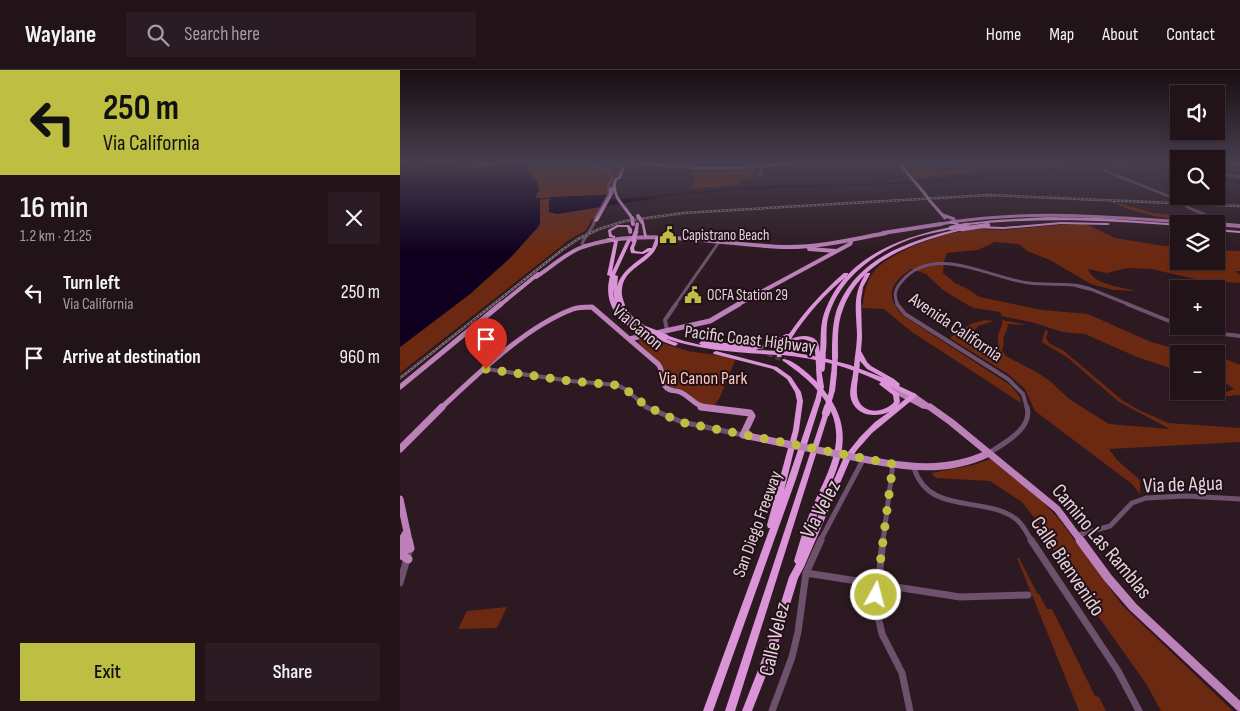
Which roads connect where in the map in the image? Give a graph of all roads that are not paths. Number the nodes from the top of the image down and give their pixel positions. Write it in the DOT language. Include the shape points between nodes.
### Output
graph roads {
  1 [pos="923,192"];
  2 [pos="1158,192"];
  3 [pos="613,194"];
  4 [pos="627,207"];
  5 [pos="602,209"];
  6 [pos="943,215"];
  7 [pos="990,215"];
  8 [pos="1206,215"];
  9 [pos="1014,216"];
  10 [pos="1019,216"];
  11 [pos="635,217"];
  12 [pos="974,218"];
  13 [pos="596,221"];
  14 [pos="951,222"];
  15 [pos="1170,222"];
  16 [pos="637,223"];
  17 [pos="942,223"];
  18 [pos="1129,224"];
  19 [pos="1170,225"];
  20 [pos="1225,225"];
  21 [pos="1170,226"];
  22 [pos="1225,227"];
  23 [pos="1240,229"];
  24 [pos="633,233"];
  25 [pos="886,233"];
  26 [pos="646,236"];
  27 [pos="863,236"];
  28 [pos="614,237"];
  29 [pos="658,238"];
  30 [pos="608,239"];
  31 [pos="632,240"];
  32 [pos="852,240"];
  33 [pos="719,242"];
  34 [pos="584,245"];
  35 [pos="792,246"];
  36 [pos="897,250"];
  37 [pos="836,251"];
  38 [pos="854,270"];
  39 [pos="614,308"];
  40 [pos="623,311"];
  41 [pos="1170,321"];
  42 [pos="793,332"];
  43 [pos="623,334"];
  44 [pos="640,334"];
  45 [pos="666,334"];
  46 [pos="1225,334"];
  47 [pos="1240,336"];
  48 [pos="628,339"];
  49 [pos="638,346"];
  50 [pos="859,346"];
  51 [pos="750,347"];
  52 [pos="731,351"];
  53 [pos="716,353"];
  54 [pos="820,354"];
  55 [pos="782,356"];
  56 [pos="809,356"];
  57 [pos="486,369"];
  58 [pos="821,376"];
  59 [pos="886,386"];
  60 [pos="400,387"];
  61 [pos="903,390"];
  62 [pos="913,397"];
  63 [pos="743,435"];
  64 [pos="400,449"];
  65 [pos="989,453"];
  66 [pos="860,459"];
  67 [pos="893,464"];
  68 [pos="914,468"];
  69 [pos="400,499"];
  70 [pos="1240,499"];
  71 [pos="407,531"];
  72 [pos="1078,535"];
  73 [pos="400,543"];
  74 [pos="410,548"];
  75 [pos="400,553"];
  76 [pos="408,559"];
  77 [pos="763,559"];
  78 [pos="806,573"];
  79 [pos="793,577"];
  80 [pos="400,584"];
  81 [pos="877,584"];
  82 [pos="1028,594"];
  83 [pos="1240,707"];
  84 [pos="708,711"];
  85 [pos="730,711"];
  86 [pos="748,711"];
  87 [pos="772,711"];
  88 [pos="910,711"];
  89 [pos="1138,711"];
  1 -- 6 [label="main road, bridge"];
  2 -- 8 [label="street"];
  3 -- 4 [label="highway"];
  3 -- 4 [label="highway"];
  3 -- 5 [label="highway"];
  4 -- 11 [label="highway"];
  5 -- 13 [label="highway"];
  5 -- 13 [label="street"];
  6 -- 12 [label="main road" via="951,219"];
  6 -- 14 [label="main road"];
  6 -- 17 [label="main road"];
  7 -- 9 [label="main road"];
  7 -- 10 [label="main road"];
  7 -- 12 [label="main road"];
  9 -- 10 [label="main road"];
  9 -- 12 [label="main road"];
  10 -- 15 [label="main road" via="1081,214"];
  11 -- 16 [label="highway, bridge"];
  11 -- 16 [label="highway, bridge"];
  12 -- 14 [label="main road"];
  13 -- 34 [label="street" via="582,243"];
  14 -- 17 [label="main road"];
  14 -- 18 [label="highway" via="996,228 1061,223"];
  16 -- 24 [label="highway"];
  16 -- 26 [label="highway"];
  17 -- 25 [label="main road"];
  18 -- 21 [label="highway, San Diego Freeway"];
  18 -- 36 [label="highway, San Diego Freeway, bridge" via="1050,220 988,225 925,239"];
  19 -- 38 [label="highway, San Diego Freeway, bridge" via="1061,218 968,224 918,235 892,245"];
  20 -- 23 [label="main road"];
  22 -- 23 [label="highway"];
  24 -- 28 [label="highway" via="629,227 617,226 609,231"];
  24 -- 31 [label="highway, bridge"];
  25 -- 27 [label="main road"];
  25 -- 32 [label="main road"];
  26 -- 28 [label="main road"];
  26 -- 29 [label="main road"];
  27 -- 32 [label="main road"];
  27 -- 35 [label="main road"];
  28 -- 34 [label="main road"];
  29 -- 30 [label="main road"];
  29 -- 31 [label="highway" via="649,250 640,253 632,250"];
  29 -- 33 [label="main road"];
  29 -- 40 [label="highway" via="653,251 629,270 622,280 619,291"];
  30 -- 34 [label="main road"];
  30 -- 39 [label="highway" via="616,241 607,286"];
  31 -- 39 [label="highway" via="610,284"];
  31 -- 40 [label="highway" via="614,283 616,298"];
  32 -- 35 [label="main road"];
  32 -- 37 [label="main road"];
  33 -- 35 [label="main road"];
  33 -- 45 [label="street" via="665,320"];
  34 -- 60 [label="main road" via="536,277"];
  35 -- 37 [label="main road"];
  36 -- 50 [label="highway" via="879,262 859,290"];
  36 -- 85 [label="highway, San Diego Freeway, bridge" via="864,273 845,296 837,320 832,391 826,413"];
  37 -- 45 [label="main road" via="710,321"];
  38 -- 42 [label="highway" via="835,284"];
  38 -- 54 [label="highway, San Diego Freeway" via="831,303"];
  39 -- 44 [label="highway, Pacific Coast Highway"];
  40 -- 45 [label="highway, Pacific Coast Highway, bridge" via="646,329"];
  41 -- 65 [label="street, Avenida California" via="1077,286 1022,282 971,267 945,264 910,272 895,291 896,304 905,314 1002,374 1019,389 1027,403 1027,418 1022,430"];
  42 -- 52 [label="highway" via="766,346"];
  42 -- 55 [label="highway" via="784,344"];
  43 -- 44 [label="main road"];
  43 -- 48 [label="main road, Via Canon"];
  43 -- 57 [label="main road, Via Canon" via="592,307 574,308 522,338"];
  44 -- 45 [label="main road"];
  44 -- 48 [label="main road"];
  44 -- 49 [label="main road" via="636,341"];
  44 -- 53 [label="highway, Pacific Coast Highway, bridge"];
  45 -- 51 [label="highway" via="704,343"];
  45 -- 52 [label="highway, Pacific Coast Highway" via="692,345"];
  46 -- 47 [label="street"];
  48 -- 49 [label="main road, Via Canon"];
  49 -- 63 [label="main road, Via Canon" via="662,369 668,390 680,392 701,407 752,414"];
  50 -- 59 [label="highway, bridge" via="856,404 872,413 885,411 897,404 896,394"];
  50 -- 61 [label="highway" via="863,362"];
  52 -- 55 [label="highway, Pacific Coast Highway"];
  53 -- 55 [label="highway, Pacific Coast Highway"];
  53 -- 77 [label="highway" via="775,368 792,381 799,398 792,447"];
  54 -- 56 [label="highway" via="810,338 789,342 789,352"];
  54 -- 58 [label="highway, San Diego Freeway, bridge"];
  55 -- 56 [label="highway, Pacific Coast Highway"];
  55 -- 59 [label="highway, Pacific Coast Highway" via="829,365"];
  55 -- 79 [label="highway" via="814,382 828,399 836,412 840,436 835,462 814,512"];
  56 -- 61 [label="highway, Pacific Coast Highway" via="866,373"];
  57 -- 63 [label="street" via="619,386 646,406 680,422"];
  57 -- 64 [label="main road"];
  58 -- 77 [label="highway, San Diego Freeway, bridge" via="818,400"];
  59 -- 62 [label="main road, Pacific Coast Highway"];
  61 -- 62 [label="highway, Pacific Coast Highway"];
  62 -- 65 [label="main road, Camino Las Ramblas"];
  62 -- 79 [label="highway" via="870,428 857,443"];
  63 -- 66 [label="main road, bridge"];
  65 -- 68 [label="main road" via="974,462 940,468"];
  65 -- 72 [label="main road, Camino Las Ramblas" via="1057,509"];
  66 -- 67 [label="main road"];
  66 -- 78 [label="street, Via Velez" via="857,474 826,527"];
  67 -- 68 [label="main road"];
  67 -- 81 [label="street"];
  68 -- 89 [label="street, Calle Bienvenido" via="934,496 946,501 1000,509 1018,520 1118,671"];
  69 -- 71 [label="main road"];
  70 -- 72 [label="street, Via de Agua" via="1142,499 1130,504 1113,524"];
  71 -- 73 [label="main road"];
  71 -- 74 [label="main road"];
  72 -- 83 [label="main road, Camino Las Ramblas" via="1133,607"];
  74 -- 75 [label="main road"];
  74 -- 76 [label="street"];
  75 -- 76 [label="main road"];
  76 -- 80 [label="street"];
  77 -- 84 [label="highway, San Diego Freeway"];
  78 -- 81 [label="street"];
  78 -- 87 [label="street, Calle Velez" via="792,657"];
  79 -- 86 [label="highway"];
  81 -- 82 [label="street" via="960,597"];
  81 -- 88 [label="street" via="879,623 902,673"];
}
